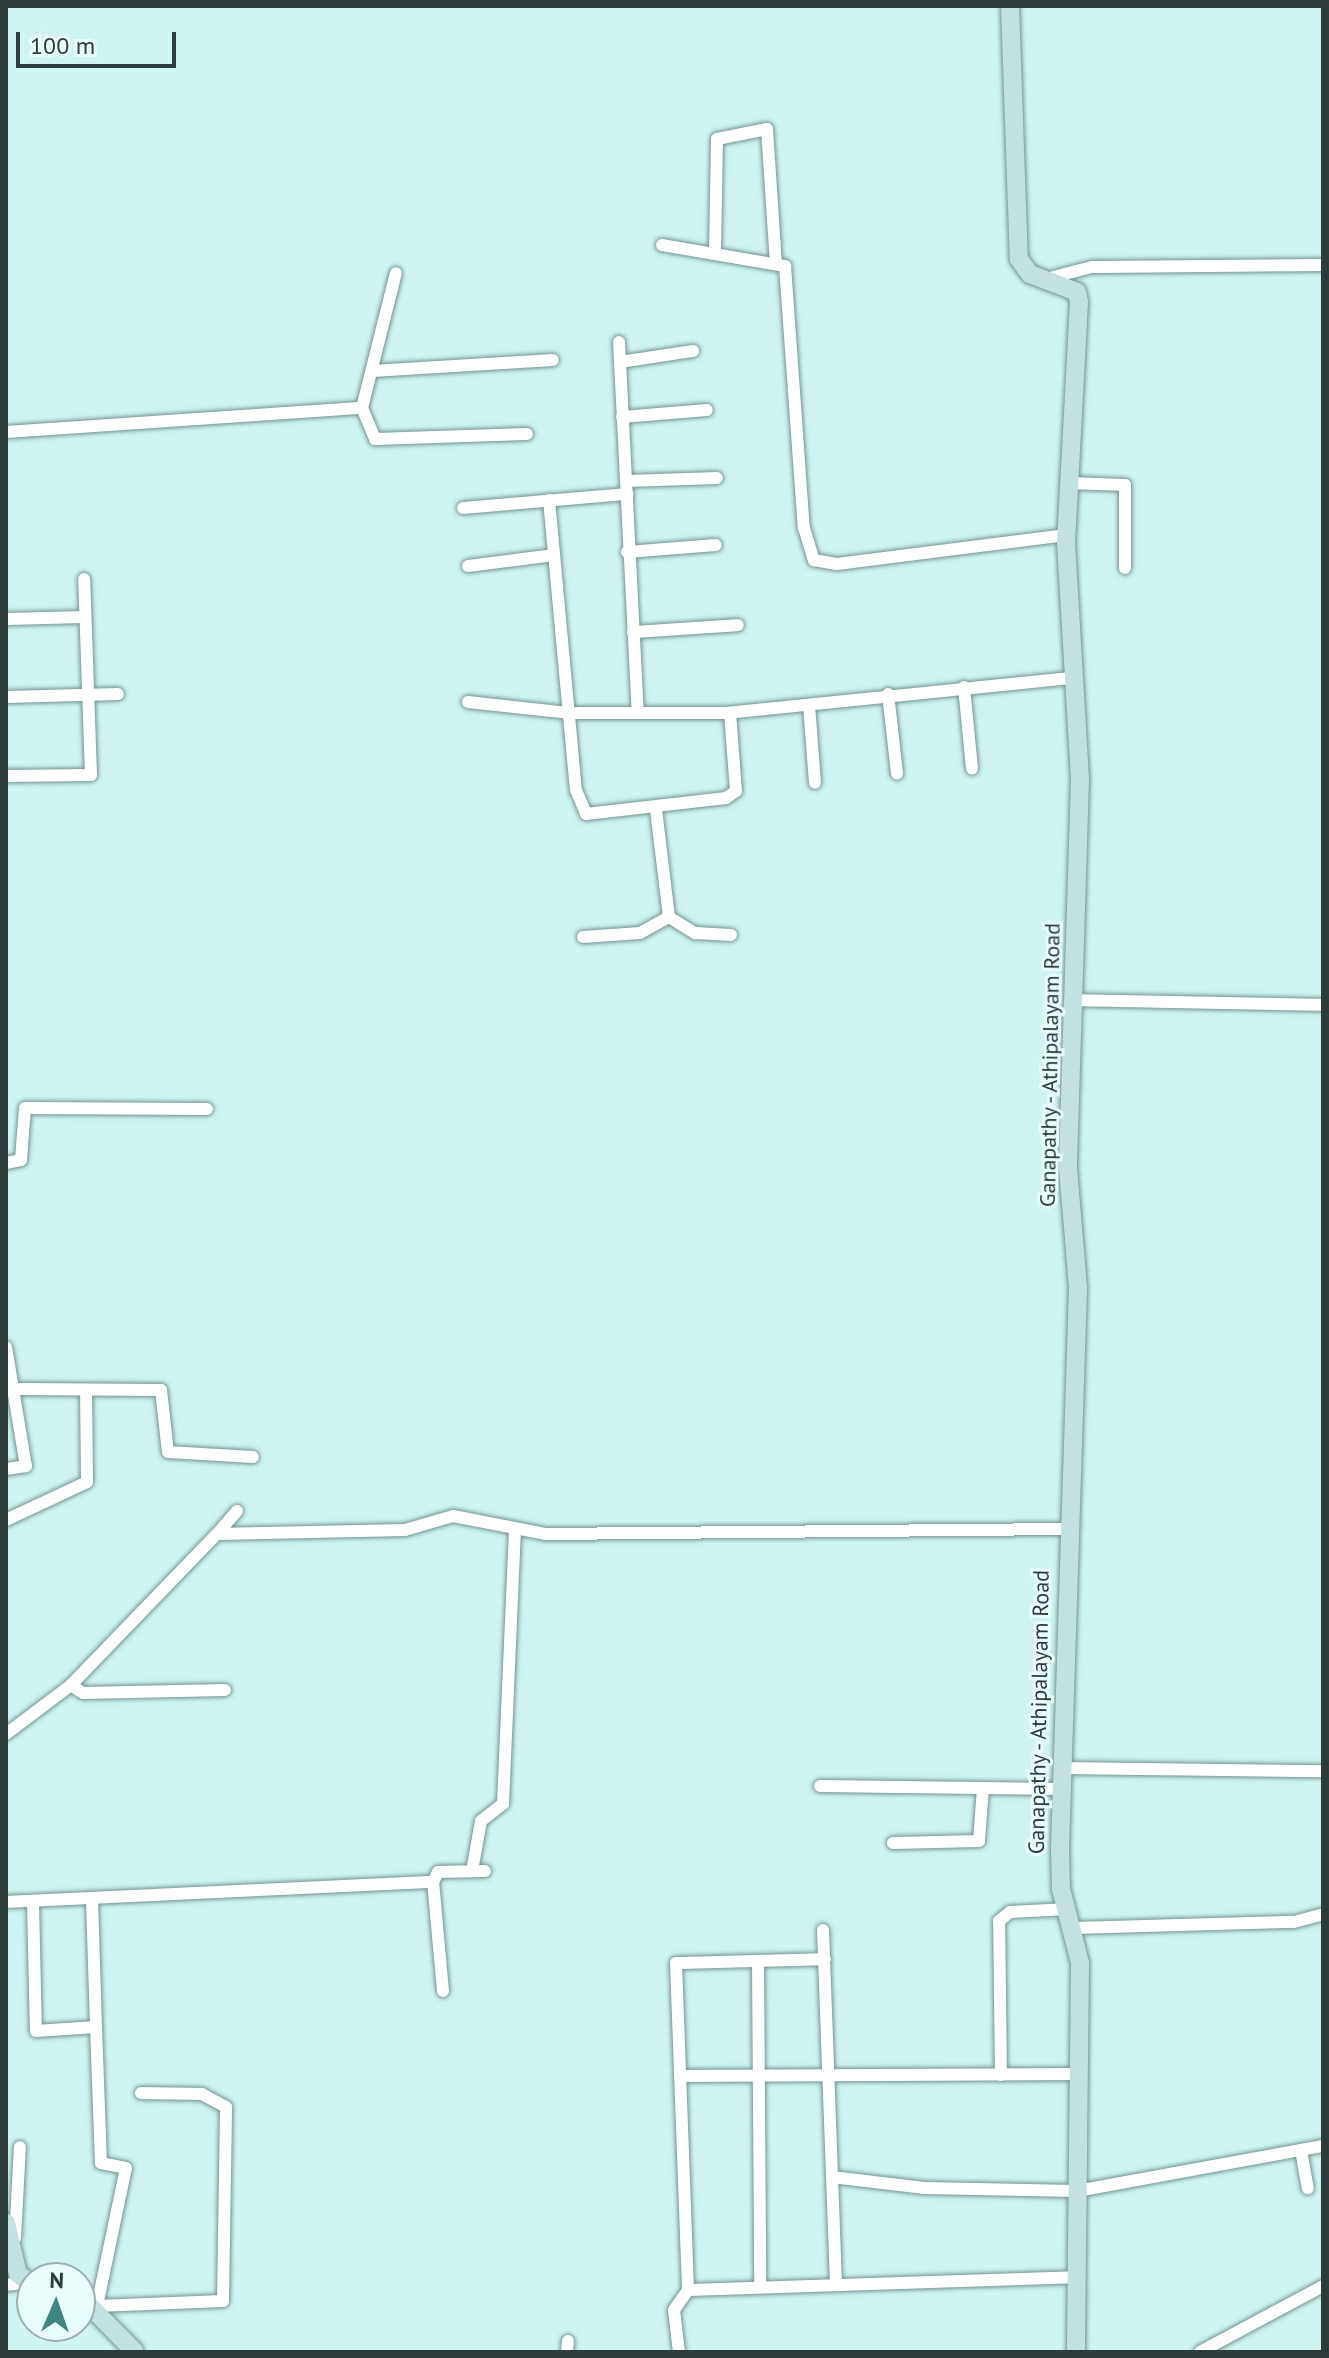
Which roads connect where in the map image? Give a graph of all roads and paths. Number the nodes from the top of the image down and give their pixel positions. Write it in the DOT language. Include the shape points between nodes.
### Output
graph roads {
  1 [pos="1010,6"];
  2 [pos="662,245"];
  3 [pos="715,253"];
  4 [pos="776,263"];
  5 [pos="1323,265"];
  6 [pos="396,273"];
  7 [pos="1053,277"];
  8 [pos="619,342"];
  9 [pos="693,351"];
  10 [pos="553,360"];
  11 [pos="620,362"];
  12 [pos="372,371"];
  13 [pos="362,408"];
  14 [pos="707,410"];
  15 [pos="622,417"];
  16 [pos="6,432"];
  17 [pos="527,434"];
  18 [pos="717,478"];
  19 [pos="1069,483"];
  20 [pos="627,488"];
  21 [pos="549,500"];
  22 [pos="463,508"];
  23 [pos="1066,535"];
  24 [pos="716,545"];
  25 [pos="627,552"];
  26 [pos="554,555"];
  27 [pos="468,566"];
  28 [pos="1125,568"];
  29 [pos="84,579"];
  30 [pos="85,617"];
  31 [pos="6,619"];
  32 [pos="738,625"];
  33 [pos="633,632"];
  34 [pos="1073,678"];
  35 [pos="964,687"];
  36 [pos="118,694"];
  37 [pos="888,694"];
  38 [pos="88,695"];
  39 [pos="6,697"];
  40 [pos="468,702"];
  41 [pos="809,705"];
  42 [pos="638,712"];
  43 [pos="570,713"];
  44 [pos="730,713"];
  45 [pos="972,769"];
  46 [pos="897,773"];
  47 [pos="6,776"];
  48 [pos="815,783"];
  49 [pos="656,809"];
  50 [pos="669,917"];
  51 [pos="731,935"];
  52 [pos="583,937"];
  53 [pos="1073,1000"];
  54 [pos="1323,1005"];
  55 [pos="207,1109"];
  56 [pos="6,1163"];
  57 [pos="6,1347"];
  58 [pos="18,1389"];
  59 [pos="86,1391"];
  60 [pos="253,1457"];
  61 [pos="6,1469"];
  62 [pos="237,1511"];
  63 [pos="6,1520"];
  64 [pos="1067,1529"];
  65 [pos="515,1532"];
  66 [pos="217,1534"];
  67 [pos="71,1685"];
  68 [pos="225,1690"];
  69 [pos="6,1734"];
  70 [pos="1061,1768"];
  71 [pos="1323,1771"];
  72 [pos="820,1786"];
  73 [pos="983,1788"];
  74 [pos="1061,1789"];
  75 [pos="893,1843"];
  76 [pos="433,1882"];
  77 [pos="6,1902"];
  78 [pos="92,1902"];
  79 [pos="33,1903"];
  80 [pos="1068,1909"];
  81 [pos="1323,1914"];
  82 [pos="1074,1928"];
  83 [pos="823,1930"];
  84 [pos="825,1959"];
  85 [pos="758,1961"];
  86 [pos="443,1991"];
  87 [pos="96,2027"];
  88 [pos="1078,2074"];
  89 [pos="1001,2075"];
  90 [pos="680,2076"];
  91 [pos="759,2076"];
  92 [pos="828,2076"];
  93 [pos="141,2093"];
  94 [pos="1323,2146"];
  95 [pos="20,2147"];
  96 [pos="1301,2150"];
  97 [pos="832,2177"];
  98 [pos="1308,2188"];
  99 [pos="1077,2191"];
  100 [pos="10,2230"];
  101 [pos="16,2262"];
  102 [pos="1076,2277"];
  103 [pos="836,2284"];
  104 [pos="760,2285"];
  105 [pos="1323,2286"];
  106 [pos="688,2290"];
  107 [pos="97,2306"];
  108 [pos="135,2352"];
  109 [pos="679,2352"];
  110 [pos="1076,2352"];
  111 [pos="1200,2352"];
  1 -- 7 [label="main road, Ganapathy - Athipalayam Road" via="1014,233 1023,267"];
  2 -- 3 [label="street"];
  3 -- 4 [label="street"];
  3 -- 4 [label="street" via="717,139 767,129"];
  4 -- 23 [label="street" via="785,266 804,528 814,560 837,564"];
  5 -- 7 [label="street" via="1092,267"];
  6 -- 12 [label="street"];
  7 -- 19 [label="main road, Ganapathy - Athipalayam Road" via="1077,292 1079,302"];
  8 -- 11 [label="street"];
  9 -- 11 [label="street"];
  10 -- 12 [label="street"];
  11 -- 15 [label="street"];
  12 -- 13 [label="street"];
  13 -- 16 [label="street"];
  13 -- 17 [label="street" via="375,439"];
  14 -- 15 [label="street"];
  15 -- 20 [label="street"];
  18 -- 20 [label="street"];
  19 -- 23 [label="main road, Ganapathy - Athipalayam Road"];
  19 -- 28 [label="street" via="1125,485"];
  20 -- 21 [label="street"];
  20 -- 25 [label="street"];
  21 -- 22 [label="street"];
  21 -- 26 [label="street"];
  23 -- 34 [label="main road, Ganapathy - Athipalayam Road"];
  24 -- 25 [label="street"];
  25 -- 33 [label="street"];
  26 -- 27 [label="street"];
  26 -- 43 [label="street"];
  29 -- 30 [label="street"];
  30 -- 31 [label="street"];
  30 -- 38 [label="street"];
  32 -- 33 [label="street"];
  33 -- 42 [label="street"];
  34 -- 35 [label="street"];
  34 -- 53 [label="main road, Ganapathy - Athipalayam Road" via="1080,780"];
  35 -- 37 [label="street"];
  35 -- 45 [label="street"];
  36 -- 38 [label="street"];
  37 -- 41 [label="street"];
  37 -- 46 [label="street"];
  38 -- 39 [label="street"];
  38 -- 47 [label="street" via="91,775"];
  40 -- 43 [label="street"];
  41 -- 44 [label="street"];
  41 -- 48 [label="street"];
  42 -- 43 [label="street"];
  42 -- 44 [label="street"];
  43 -- 49 [label="street" via="576,790 586,814"];
  44 -- 49 [label="street" via="736,791"];
  49 -- 50 [label="street"];
  50 -- 51 [label="street" via="695,933"];
  50 -- 52 [label="street" via="640,933"];
  53 -- 54 [label="street"];
  53 -- 64 [label="main road, Ganapathy - Athipalayam Road" via="1068,1168 1078,1288"];
  55 -- 56 [label="street" via="25,1108 21,1160"];
  57 -- 58 [label="street"];
  58 -- 59 [label="street"];
  58 -- 61 [label="street" via="26,1466"];
  59 -- 60 [label="street" via="161,1390 168,1452"];
  59 -- 63 [label="street" via="87,1482"];
  62 -- 66 [label="street"];
  64 -- 65 [label="street"];
  64 -- 70 [label="main road, Ganapathy - Athipalayam Road"];
  65 -- 66 [label="street" via="453,1516 405,1530"];
  65 -- 76 [label="street" via="503,1804 481,1821 478,1871 438,1872"];
  66 -- 67 [label="street"];
  67 -- 68 [label="street" via="83,1693"];
  67 -- 69 [label="street"];
  70 -- 71 [label="street"];
  70 -- 74 [label="main road, Ganapathy - Athipalayam Road"];
  72 -- 73 [label="street"];
  73 -- 74 [label="street"];
  73 -- 75 [label="street" via="979,1841"];
  74 -- 80 [label="main road, Ganapathy - Athipalayam Road"];
  76 -- 78 [label="street"];
  76 -- 86 [label="street"];
  77 -- 79 [label="street"];
  78 -- 79 [label="street"];
  78 -- 87 [label="street"];
  79 -- 87 [label="street" via="36,2031"];
  80 -- 82 [label="main road, Ganapathy - Athipalayam Road"];
  80 -- 89 [label="street" via="1010,1912 999,1921"];
  81 -- 82 [label="street" via="1294,1922"];
  82 -- 88 [label="main road, Ganapathy - Athipalayam Road"];
  83 -- 84 [label="street"];
  84 -- 85 [label="street"];
  84 -- 92 [label="street"];
  85 -- 90 [label="street" via="676,1963"];
  85 -- 91 [label="street"];
  87 -- 107 [label="street" via="101,2163 126,2168"];
  88 -- 89 [label="street"];
  88 -- 99 [label="main road, Ganapathy - Athipalayam Road"];
  89 -- 92 [label="street"];
  90 -- 91 [label="street"];
  90 -- 106 [label="street"];
  91 -- 92 [label="street"];
  91 -- 104 [label="street"];
  92 -- 97 [label="street"];
  93 -- 107 [label="street" via="202,2094 226,2107 225,2295 216,2303"];
  94 -- 96 [label="street"];
  95 -- 100 [label="street"];
  96 -- 98 [label="street"];
  96 -- 99 [label="street"];
  97 -- 99 [label="street"];
  97 -- 103 [label="street"];
  99 -- 102 [label="main road, Ganapathy - Athipalayam Road"];
  100 -- 101 [label="main road"];
  102 -- 103 [label="street"];
  102 -- 110 [label="main road, Ganapathy - Athipalayam Road"];
  103 -- 104 [label="street"];
  104 -- 106 [label="street"];
  105 -- 111 [label="street"];
  106 -- 109 [label="street" via="674,2310"];
  107 -- 108 [label="main road"];
}
